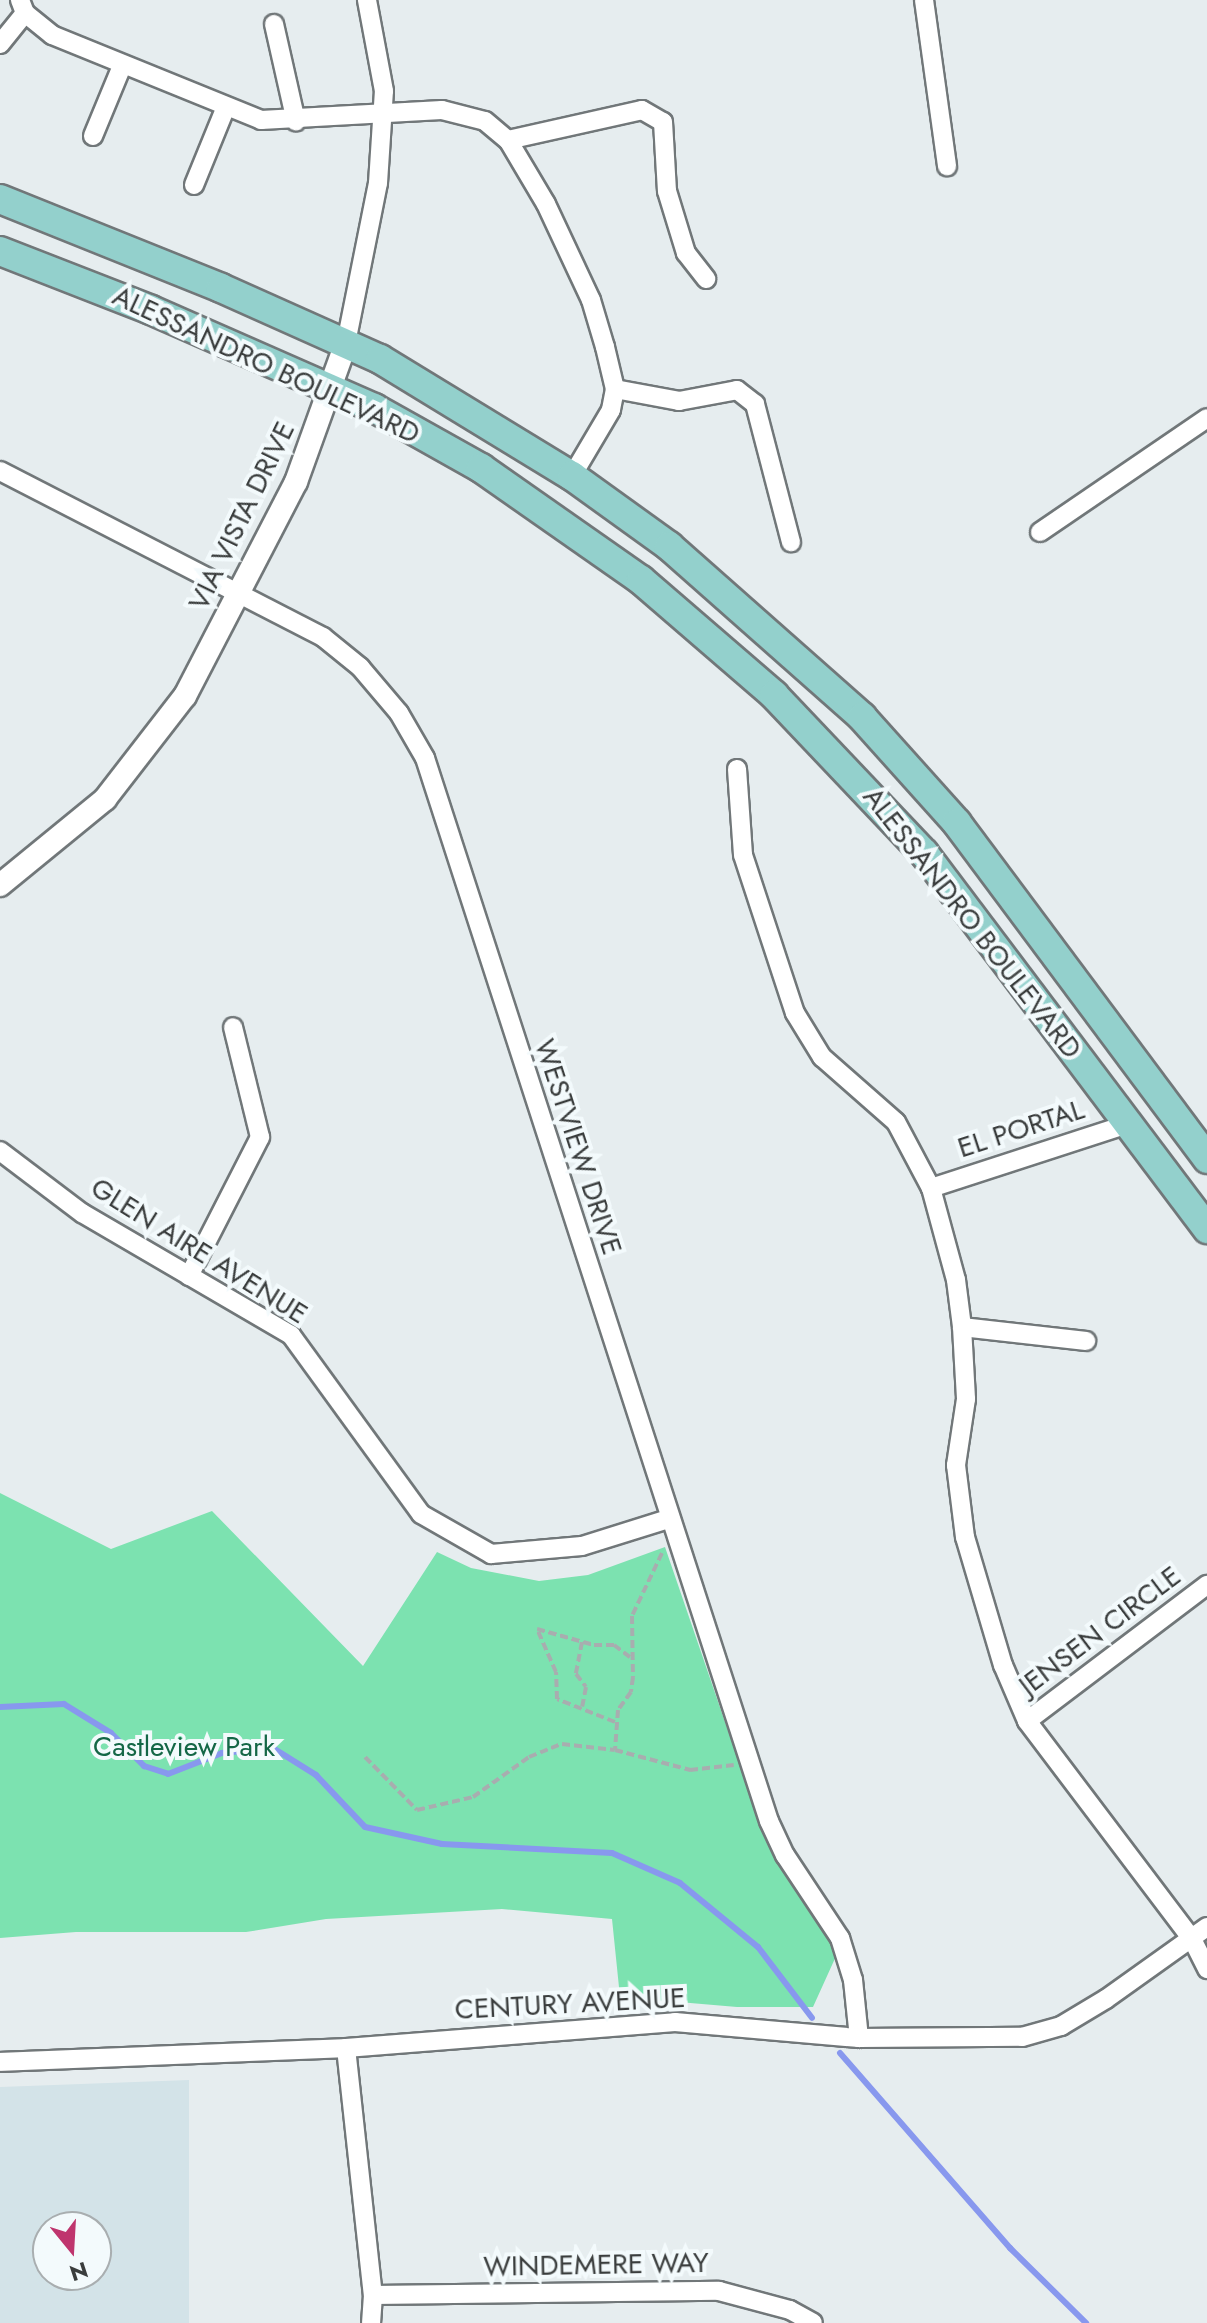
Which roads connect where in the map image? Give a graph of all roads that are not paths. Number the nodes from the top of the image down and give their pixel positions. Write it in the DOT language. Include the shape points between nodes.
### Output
graph roads {
  1 [pos="367,0"];
  2 [pos="924,0"];
  3 [pos="22,6"];
  4 [pos="274,24"];
  5 [pos="0,44"];
  6 [pos="122,66"];
  7 [pos="225,109"];
  8 [pos="382,115"];
  9 [pos="296,122"];
  10 [pos="93,136"];
  11 [pos="508,140"];
  12 [pos="947,166"];
  13 [pos="194,185"];
  14 [pos="0,199"];
  15 [pos="0,251"];
  16 [pos="706,279"];
  17 [pos="346,343"];
  18 [pos="334,389"];
  19 [pos="615,389"];
  20 [pos="1207,418"];
  21 [pos="0,471"];
  22 [pos="572,476"];
  23 [pos="1040,532"];
  24 [pos="791,542"];
  25 [pos="242,593"];
  26 [pos="737,769"];
  27 [pos="0,885"];
  28 [pos="233,1027"];
  29 [pos="1128,1124"];
  30 [pos="0,1151"];
  31 [pos="1207,1159"];
  32 [pos="931,1188"];
  33 [pos="1207,1229"];
  34 [pos="189,1276"];
  35 [pos="962,1327"];
  36 [pos="1086,1341"];
  37 [pos="668,1519"];
  38 [pos="1207,1585"];
  39 [pos="1027,1721"];
  40 [pos="1207,1927"];
  41 [pos="1192,1939"];
  42 [pos="1207,1969"];
  43 [pos="859,2038"];
  44 [pos="346,2048"];
  45 [pos="0,2062"];
  46 [pos="373,2295"];
  47 [pos="371,2323"];
  48 [pos="813,2323"];
  1 -- 8 [label="street, VIA VISTA DRIVE" via="384,91"];
  2 -- 12 [label="street"];
  3 -- 5 [label="street"];
  3 -- 6 [label="street" via="52,35"];
  4 -- 9 [label="street"];
  6 -- 7 [label="street"];
  6 -- 10 [label="street"];
  7 -- 9 [label="street" via="261,120"];
  7 -- 13 [label="street"];
  8 -- 9 [label="street"];
  8 -- 11 [label="street" via="467,112"];
  8 -- 17 [label="street, VIA VISTA DRIVE" via="376,196"];
  11 -- 16 [label="street" via="642,110 663,122 667,191 686,253"];
  11 -- 19 [label="street" via="581,275"];
  14 -- 17 [label="main road, ALESSANDRO BOULEVARD"];
  15 -- 18 [label="main road, ALESSANDRO BOULEVARD"];
  17 -- 18 [label="street, VIA VISTA DRIVE"];
  17 -- 22 [label="main road, ALESSANDRO BOULEVARD" via="455,401"];
  18 -- 25 [label="street, VIA VISTA DRIVE"];
  18 -- 29 [label="main road, ALESSANDRO BOULEVARD" via="481,468 552,517 641,580 774,695 924,853"];
  19 -- 22 [label="street" via="611,410"];
  19 -- 24 [label="street" via="679,401 737,390 755,404"];
  20 -- 23 [label="street"];
  21 -- 25 [label="street, WESTVIEW DRIVE"];
  22 -- 31 [label="main road, ALESSANDRO BOULEVARD" via="744,607 862,717 957,823"];
  25 -- 27 [label="street, VIA VISTA DRIVE" via="185,696 147,749 105,799"];
  25 -- 37 [label="street, WESTVIEW DRIVE" via="323,637 360,667 399,713 425,758"];
  26 -- 32 [label="street" via="743,855 795,1013 822,1057 896,1122"];
  28 -- 34 [label="street" via="260,1137"];
  29 -- 32 [label="street, EL PORTAL"];
  29 -- 33 [label="main road, ALESSANDRO BOULEVARD"];
  30 -- 34 [label="street, GLEN AIRE AVENUE" via="82,1213"];
  32 -- 35 [label="street" via="956,1280"];
  34 -- 37 [label="street, GLEN AIRE AVENUE" via="291,1335 421,1514 491,1554 582,1546"];
  35 -- 36 [label="street"];
  35 -- 39 [label="street" via="966,1399 956,1465 965,1537 1003,1665"];
  37 -- 43 [label="street, WESTVIEW DRIVE" via="785,1855 840,1938 853,1980"];
  38 -- 39 [label="street, JENSEN CIRCLE"];
  39 -- 41 [label="street"];
  40 -- 41 [label="street, CENTURY AVENUE"];
  41 -- 42 [label="street"];
  41 -- 43 [label="street, CENTURY AVENUE" via="1061,2026 1022,2037"];
  43 -- 44 [label="street, CENTURY AVENUE" via="675,2022"];
  44 -- 45 [label="street, CENTURY AVENUE"];
  44 -- 46 [label="street"];
  46 -- 47 [label="street"];
  46 -- 48 [label="street, WINDEMERE WAY" via="719,2291 790,2310"];
}
